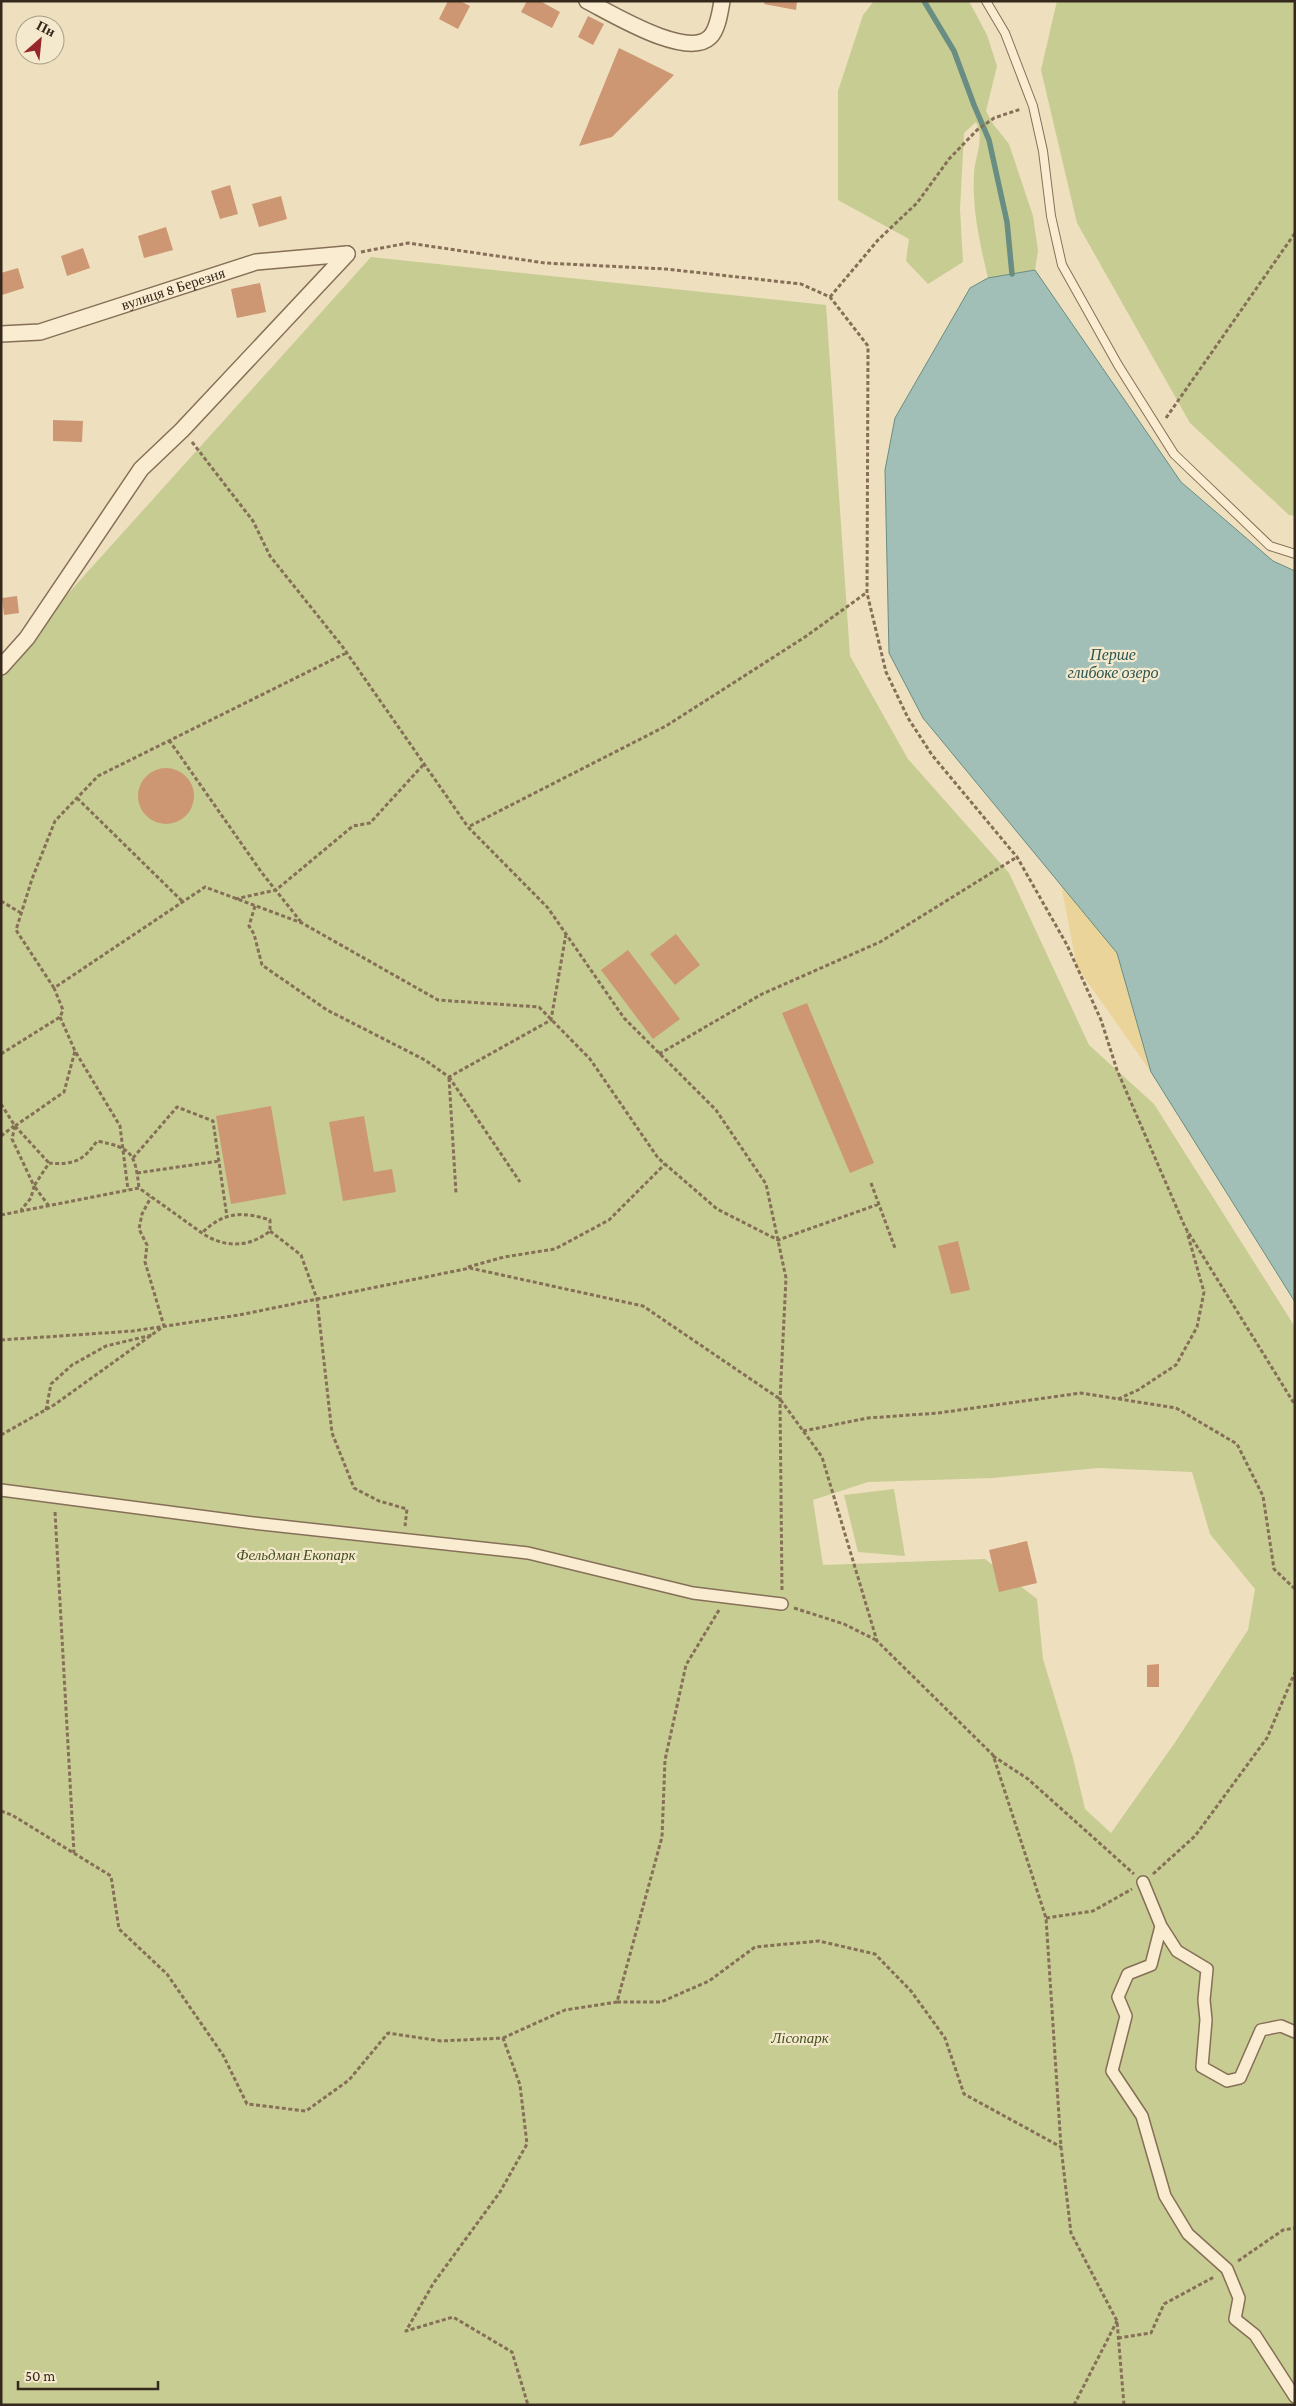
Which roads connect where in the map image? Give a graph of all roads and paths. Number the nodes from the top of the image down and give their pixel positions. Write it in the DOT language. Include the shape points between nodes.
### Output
graph roads {
  1 [pos="587,1"];
  2 [pos="722,1"];
  3 [pos="986,1"];
  4 [pos="1033,106"];
  5 [pos="1295,232"];
  6 [pos="347,254"];
  7 [pos="830,296"];
  8 [pos="1,334"];
  9 [pos="1159,429"];
  10 [pos="182,430"];
  11 [pos="1295,554"];
  12 [pos="866,593"];
  13 [pos="346,653"];
  14 [pos="1,667"];
  15 [pos="170,740"];
  16 [pos="424,764"];
  17 [pos="77,798"];
  18 [pos="468,827"];
  19 [pos="1016,857"];
  20 [pos="276,890"];
  21 [pos="235,899"];
  22 [pos="1,901"];
  23 [pos="183,902"];
  24 [pos="255,906"];
  25 [pos="21,914"];
  26 [pos="302,923"];
  27 [pos="566,934"];
  28 [pos="54,988"];
  29 [pos="60,1017"];
  30 [pos="551,1020"];
  31 [pos="75,1052"];
  32 [pos="1,1054"];
  33 [pos="659,1054"];
  34 [pos="449,1077"];
  35 [pos="1,1104"];
  36 [pos="15,1126"];
  37 [pos="1,1136"];
  38 [pos="122,1146"];
  39 [pos="133,1158"];
  40 [pos="219,1161"];
  41 [pos="49,1163"];
  42 [pos="665,1164"];
  43 [pos="137,1173"];
  44 [pos="520,1182"];
  45 [pos="872,1183"];
  46 [pos="34,1186"];
  47 [pos="139,1188"];
  48 [pos="128,1190"];
  49 [pos="456,1193"];
  50 [pos="151,1197"];
  51 [pos="879,1204"];
  52 [pos="49,1206"];
  53 [pos="20,1212"];
  54 [pos="1,1215"];
  55 [pos="227,1217"];
  56 [pos="1186,1227"];
  57 [pos="270,1231"];
  58 [pos="202,1233"];
  59 [pos="778,1240"];
  60 [pos="895,1248"];
  61 [pos="443,1274"];
  62 [pos="317,1299"];
  63 [pos="164,1326"];
  64 [pos="153,1334"];
  65 [pos="1,1340"];
  66 [pos="780,1399"];
  67 [pos="1118,1399"];
  68 [pos="1295,1404"];
  69 [pos="45,1410"];
  70 [pos="803,1431"];
  71 [pos="1,1435"];
  72 [pos="1,1490"];
  73 [pos="54,1497"];
  74 [pos="404,1540"];
  75 [pos="1295,1589"];
  76 [pos="728,1598"];
  77 [pos="782,1604"];
  78 [pos="877,1640"];
  79 [pos="1295,1672"];
  80 [pos="993,1755"];
  81 [pos="1,1811"];
  82 [pos="74,1853"];
  83 [pos="1143,1882"];
  84 [pos="1046,1918"];
  85 [pos="1161,1926"];
  86 [pos="616,2002"];
  87 [pos="1295,2032"];
  88 [pos="503,2038"];
  89 [pos="1061,2147"];
  90 [pos="1295,2228"];
  91 [pos="1227,2269"];
  92 [pos="1117,2321"];
  93 [pos="1118,2338"];
  94 [pos="1295,2397"];
  95 [pos="528,2405"];
  96 [pos="1074,2405"];
  97 [pos="1124,2405"];
  1 -- 2 [label="street" via="667,40 694,45 710,37"];
  3 -- 4 [label="lane" via="1005,34"];
  4 -- 7 [label="path" via="994,118 976,130 949,159 917,203 878,240"];
  4 -- 9 [label="lane" via="1062,265 1118,366"];
  5 -- 9 [label="path"];
  6 -- 7 [label="path" via="408,243 545,263 666,269 801,284"];
  6 -- 8 [label="street, вулиця 8 Березня" via="256,262 40,332"];
  6 -- 10 [label="street"];
  7 -- 12 [label="path" via="868,346"];
  9 -- 11 [label="lane" via="1174,454 1270,546"];
  10 -- 13 [label="path" via="254,521 270,556"];
  10 -- 14 [label="street" via="140,469 27,638"];
  12 -- 18 [label="path" via="805,637 666,726"];
  12 -- 19 [label="path" via="886,672 908,718 932,755"];
  13 -- 15 [label="path"];
  13 -- 16 [label="path"];
  15 -- 17 [label="path" via="98,776"];
  15 -- 20 [label="path"];
  16 -- 18 [label="path"];
  16 -- 20 [label="path" via="370,823 353,826"];
  17 -- 23 [label="path"];
  17 -- 25 [label="path" via="55,821"];
  18 -- 27 [label="path" via="548,908"];
  19 -- 33 [label="path" via="880,942 762,994"];
  19 -- 56 [label="path" via="1066,945 1101,1020 1117,1070"];
  20 -- 21 [label="path"];
  20 -- 26 [label="path"];
  21 -- 23 [label="path" via="205,887"];
  21 -- 24 [label="path"];
  22 -- 25 [label="path"];
  23 -- 28 [label="path"];
  24 -- 26 [label="path"];
  24 -- 34 [label="path" via="249,926 256,939 262,965 327,1010 425,1060"];
  25 -- 28 [label="path" via="16,930"];
  26 -- 30 [label="path" via="438,1000 539,1007"];
  27 -- 30 [label="path"];
  27 -- 33 [label="path" via="624,1018"];
  28 -- 29 [label="path" via="63,1010"];
  29 -- 31 [label="path"];
  29 -- 32 [label="path"];
  30 -- 34 [label="path"];
  30 -- 42 [label="path" via="590,1059"];
  31 -- 36 [label="path" via="64,1092"];
  31 -- 38 [label="path" via="120,1126"];
  33 -- 59 [label="path" via="716,1110 766,1184"];
  34 -- 44 [label="path"];
  34 -- 49 [label="path"];
  35 -- 36 [label="path"];
  36 -- 37 [label="path"];
  36 -- 41 [label="path"];
  36 -- 46 [label="path" via="12,1139"];
  38 -- 39 [label="path"];
  38 -- 41 [label="path" via="97,1141 86,1157 67,1164"];
  38 -- 48 [label="path"];
  39 -- 40 [label="path" via="177,1107 212,1121"];
  39 -- 43 [label="path"];
  40 -- 43 [label="path"];
  40 -- 55 [label="path"];
  41 -- 46 [label="path"];
  42 -- 59 [label="path" via="717,1209"];
  42 -- 61 [label="path" via="608,1220 555,1249 504,1257"];
  43 -- 47 [label="path"];
  45 -- 51 [label="path"];
  46 -- 52 [label="path"];
  46 -- 53 [label="path" via="31,1198"];
  47 -- 48 [label="path"];
  47 -- 50 [label="path"];
  48 -- 52 [label="path"];
  50 -- 58 [label="path"];
  50 -- 63 [label="path" via="139,1228 147,1245 145,1262"];
  51 -- 59 [label="path"];
  51 -- 60 [label="path"];
  52 -- 53 [label="path"];
  53 -- 54 [label="path"];
  55 -- 57 [label="path" via="235,1214 270,1220"];
  55 -- 58 [label="path" via="215,1220"];
  56 -- 67 [label="path" via="1204,1292 1197,1326 1176,1365"];
  56 -- 68 [label="path"];
  57 -- 58 [label="path" via="258,1240 234,1245"];
  57 -- 62 [label="path" via="301,1255"];
  59 -- 66 [label="path" via="786,1278"];
  61 -- 62 [label="path"];
  61 -- 66 [label="path" via="470,1268 643,1306"];
  62 -- 63 [label="path"];
  62 -- 74 [label="path" via="332,1433 354,1488 380,1501 407,1508"];
  63 -- 64 [label="path"];
  63 -- 65 [label="path"];
  64 -- 69 [label="path"];
  64 -- 69 [label="path" via="106,1346 72,1365 51,1384"];
  66 -- 70 [label="path"];
  66 -- 77 [label="path"];
  67 -- 70 [label="path" via="1081,1393 938,1413 868,1418"];
  67 -- 75 [label="path" via="1176,1408 1237,1444 1263,1496 1274,1569"];
  69 -- 71 [label="path"];
  70 -- 78 [label="path" via="822,1457"];
  72 -- 73 [label="street"];
  73 -- 74 [label="street" via="253,1524"];
  73 -- 82 [label="path"];
  74 -- 76 [label="street" via="528,1553 693,1593"];
  76 -- 77 [label="street"];
  76 -- 86 [label="path" via="686,1665 665,1760 662,1837"];
  77 -- 78 [label="path" via="844,1624"];
  78 -- 80 [label="path"];
  79 -- 83 [label="path" via="1267,1738 1195,1836"];
  80 -- 83 [label="path" via="1028,1778"];
  80 -- 84 [label="path"];
  81 -- 82 [label="path"];
  82 -- 88 [label="path" via="111,1876 119,1929 167,1974 223,2055 247,2104 306,2111 349,2080 388,2032 441,2041"];
  83 -- 84 [label="path" via="1094,1911"];
  83 -- 85 [label="street"];
  84 -- 89 [label="path"];
  85 -- 87 [label="street" via="1177,1951 1207,1969 1202,2067 1227,2081 1240,2078 1261,2030 1282,2026"];
  85 -- 91 [label="street" via="1151,1965 1128,1974 1118,1997 1126,2016 1112,2072 1142,2116 1165,2196 1188,2234"];
  86 -- 88 [label="path" via="566,2010"];
  86 -- 89 [label="path" via="661,2002 709,1981 755,1947 819,1941 875,1954 911,1991 945,2038 964,2094"];
  88 -- 95 [label="path" via="520,2084 527,2144 500,2192 432,2284 406,2331 453,2317 512,2352"];
  89 -- 92 [label="path" via="1071,2232"];
  90 -- 91 [label="path" via="1283,2230"];
  91 -- 93 [label="path" via="1164,2304 1151,2333"];
  91 -- 94 [label="street" via="1239,2298 1235,2318 1255,2335"];
  92 -- 93 [label="path"];
  92 -- 96 [label="path"];
  93 -- 97 [label="path"];
}
